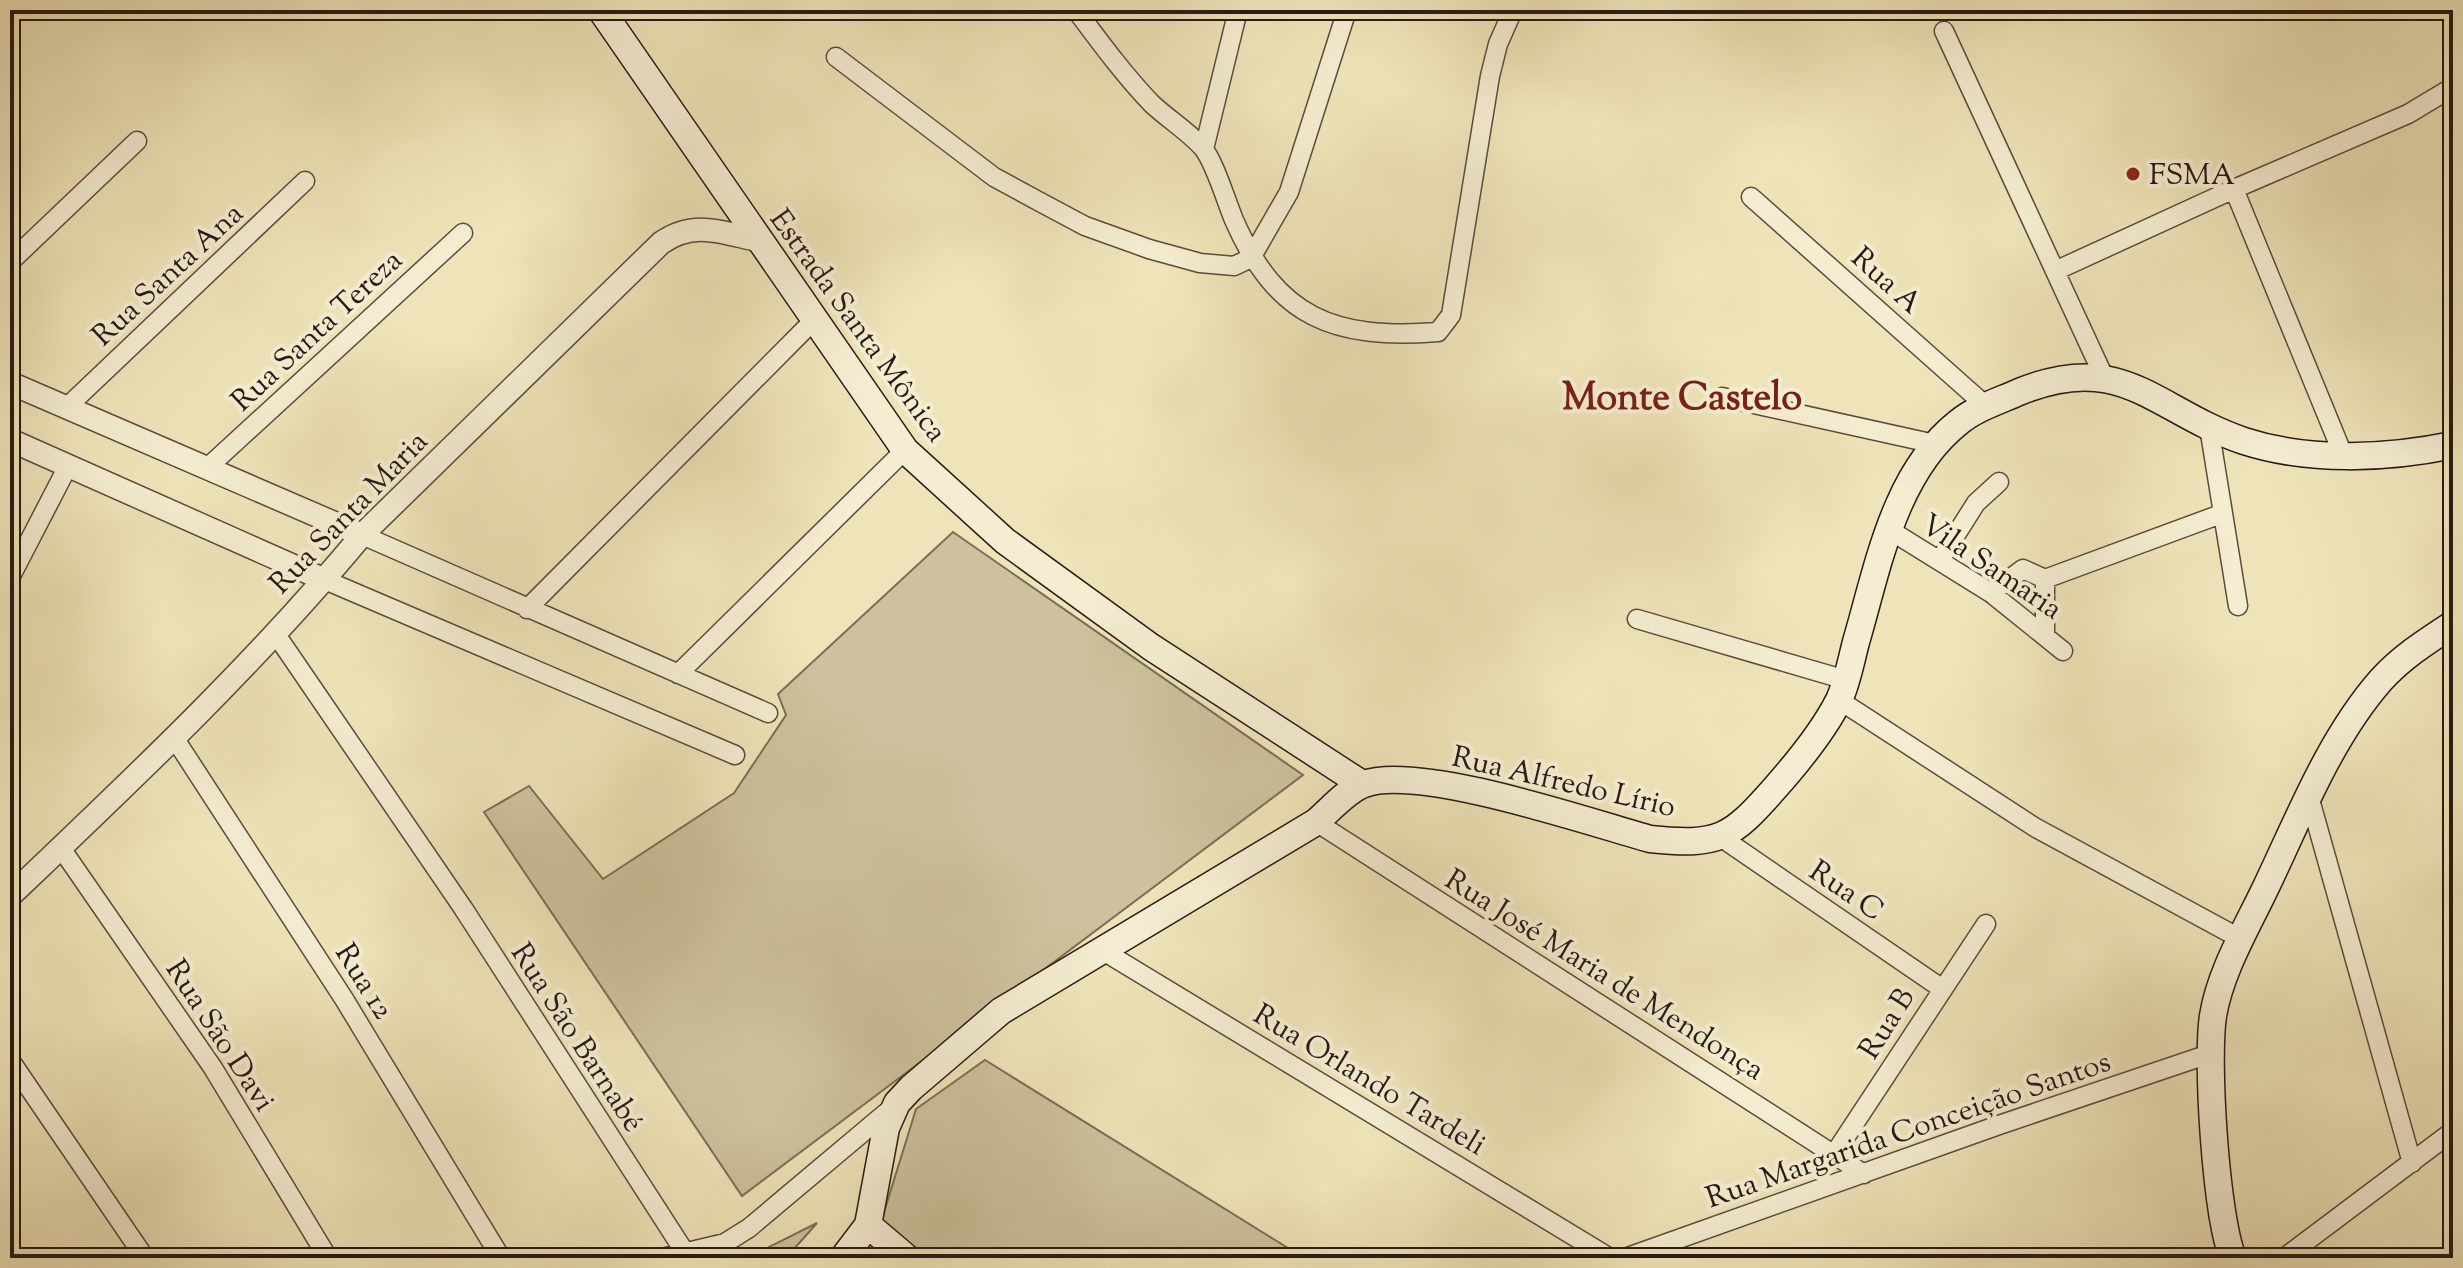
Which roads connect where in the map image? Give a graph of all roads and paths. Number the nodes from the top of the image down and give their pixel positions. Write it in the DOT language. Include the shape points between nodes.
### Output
graph roads {
  1 [pos="601,10"];
  2 [pos="1076,10"];
  3 [pos="1238,10"];
  4 [pos="1347,10"];
  5 [pos="1513,10"];
  6 [pos="1944,31"];
  7 [pos="836,57"];
  8 [pos="2453,87"];
  9 [pos="137,141"];
  10 [pos="1204,149"];
  11 [pos="305,181"];
  12 [pos="2234,189"];
  13 [pos="1751,197"];
  14 [pos="463,233"];
  15 [pos="757,240"];
  16 [pos="1251,258"];
  17 [pos="10,262"];
  18 [pos="2055,271"];
  19 [pos="813,321"];
  20 [pos="2104,377"];
  21 [pos="10,383"];
  22 [pos="1722,397"];
  23 [pos="1986,406"];
  24 [pos="66,408"];
  25 [pos="2209,427"];
  26 [pos="10,440"];
  27 [pos="1935,444"];
  28 [pos="2453,445"];
  29 [pos="905,450"];
  30 [pos="2344,457"];
  31 [pos="68,466"];
  32 [pos="206,469"];
  33 [pos="1999,482"];
  34 [pos="2221,514"];
  35 [pos="1888,529"];
  36 [pos="362,535"];
  37 [pos="1940,560"];
  38 [pos="10,578"];
  39 [pos="2045,579"];
  40 [pos="325,580"];
  41 [pos="1991,593"];
  42 [pos="2238,606"];
  43 [pos="527,609"];
  44 [pos="1637,619"];
  45 [pos="2453,624"];
  46 [pos="275,633"];
  47 [pos="2045,633"];
  48 [pos="2063,651"];
  49 [pos="678,674"];
  50 [pos="1842,690"];
  51 [pos="768,713"];
  52 [pos="175,739"];
  53 [pos="735,755"];
  54 [pos="1362,784"];
  55 [pos="2309,796"];
  56 [pos="1316,822"];
  57 [pos="1722,838"];
  58 [pos="61,848"];
  59 [pos="10,896"];
  60 [pos="1986,924"];
  61 [pos="2241,939"];
  62 [pos="1100,949"];
  63 [pos="1941,988"];
  64 [pos="2209,1054"];
  65 [pos="10,1060"];
  66 [pos="897,1103"];
  67 [pos="2453,1131"];
  68 [pos="1835,1153"];
  69 [pos="2412,1163"];
  70 [pos="1864,1174"];
  71 [pos="868,1225"];
  72 [pos="686,1254"];
  73 [pos="145,1258"];
  74 [pos="328,1258"];
  75 [pos="501,1258"];
  76 [pos="662,1258"];
  77 [pos="843,1258"];
  78 [pos="907,1258"];
  79 [pos="1610,1258"];
  80 [pos="1625,1258"];
  81 [pos="2233,1258"];
  82 [pos="2284,1258"];
  1 -- 15 [label="main road, Estrada Santa Mônica"];
  2 -- 10 [label="street" via="1134,85"];
  3 -- 10 [label="street"];
  4 -- 16 [label="street" via="1289,192"];
  5 -- 16 [label="street" via="1490,76 1451,315 1438,332 1381,332 1320,320 1277,292"];
  6 -- 18 [label="street"];
  7 -- 16 [label="street" via="994,177 1085,226 1200,263 1234,266"];
  8 -- 12 [label="street" via="2408,114"];
  9 -- 17 [label="street"];
  10 -- 16 [label="street"];
  11 -- 24 [label="street, Rua Santa Ana"];
  12 -- 18 [label="street"];
  12 -- 30 [label="street"];
  13 -- 23 [label="street, Rua A"];
  14 -- 32 [label="street, Rua Santa Tereza"];
  15 -- 19 [label="main road, Estrada Santa Mônica"];
  15 -- 36 [label="street, Rua Santa Maria" via="692,228 661,243"];
  18 -- 20 [label="street"];
  19 -- 29 [label="main road, Estrada Santa Mônica"];
  19 -- 43 [label="street"];
  20 -- 23 [label="main road" via="2037,385"];
  20 -- 25 [label="main road" via="2158,397"];
  21 -- 24 [label="street"];
  22 -- 27 [label="street"];
  23 -- 27 [label="main road" via="1960,420"];
  24 -- 32 [label="street"];
  25 -- 30 [label="main road" via="2280,449"];
  25 -- 34 [label="street"];
  26 -- 31 [label="street"];
  27 -- 35 [label="main road"];
  28 -- 30 [label="main road"];
  29 -- 49 [label="street"];
  29 -- 54 [label="main road, Estrada Santa Mônica" via="1005,541 1151,647"];
  31 -- 38 [label="street"];
  31 -- 40 [label="street"];
  32 -- 36 [label="street"];
  33 -- 37 [label="street" via="1976,503"];
  34 -- 39 [label="street"];
  34 -- 42 [label="street"];
  35 -- 37 [label="street, Vila Samaria"];
  35 -- 50 [label="main road"];
  36 -- 40 [label="street, Rua Santa Maria"];
  36 -- 43 [label="street"];
  37 -- 41 [label="street, Vila Samaria"];
  39 -- 41 [label="street" via="2023,569"];
  39 -- 47 [label="street"];
  40 -- 46 [label="street, Rua Santa Maria"];
  40 -- 53 [label="street"];
  41 -- 47 [label="street, Vila Samaria"];
  43 -- 49 [label="street"];
  44 -- 50 [label="street"];
  45 -- 55 [label="main road" via="2409,653 2375,687"];
  46 -- 52 [label="street, Rua Santa Maria"];
  46 -- 72 [label="street, Rua São Barnabé" via="463,908"];
  47 -- 48 [label="street, Vila Samaria"];
  49 -- 51 [label="street"];
  50 -- 57 [label="main road" via="1796,766"];
  50 -- 61 [label="street" via="2036,828"];
  52 -- 58 [label="street, Rua Santa Maria"];
  52 -- 75 [label="street, Rua 12" via="344,999"];
  54 -- 56 [label="main road"];
  54 -- 57 [label="main road, Rua Alfredo Lírio" via="1415,780 1452,785 1650,839"];
  55 -- 61 [label="main road"];
  55 -- 69 [label="street"];
  56 -- 62 [label="main road"];
  56 -- 68 [label="street, Rua José Maria de Mendonça"];
  57 -- 63 [label="street, Rua C"];
  58 -- 59 [label="street, Rua Santa Maria"];
  58 -- 74 [label="street, Rua São Davi" via="213,1068"];
  60 -- 63 [label="street, Rua B"];
  61 -- 64 [label="main road" via="2213,1014"];
  62 -- 66 [label="main road" via="1001,1011"];
  62 -- 79 [label="street, Rua Orlando Tardeli"];
  63 -- 68 [label="street, Rua B"];
  64 -- 70 [label="street, Rua Margarida Conceição Santos"];
  64 -- 81 [label="main road" via="2219,1175"];
  65 -- 73 [label="street"];
  66 -- 71 [label="main road" via="886,1128"];
  66 -- 72 [label="street" via="749,1228 725,1243"];
  67 -- 69 [label="street"];
  68 -- 70 [label="street, Rua José Maria de Mendonça"];
  69 -- 82 [label="street"];
  70 -- 80 [label="street, Rua Margarida Conceição Santos"];
  71 -- 77 [label="main road"];
  71 -- 78 [label="main road"];
  72 -- 76 [label="street"];
}
